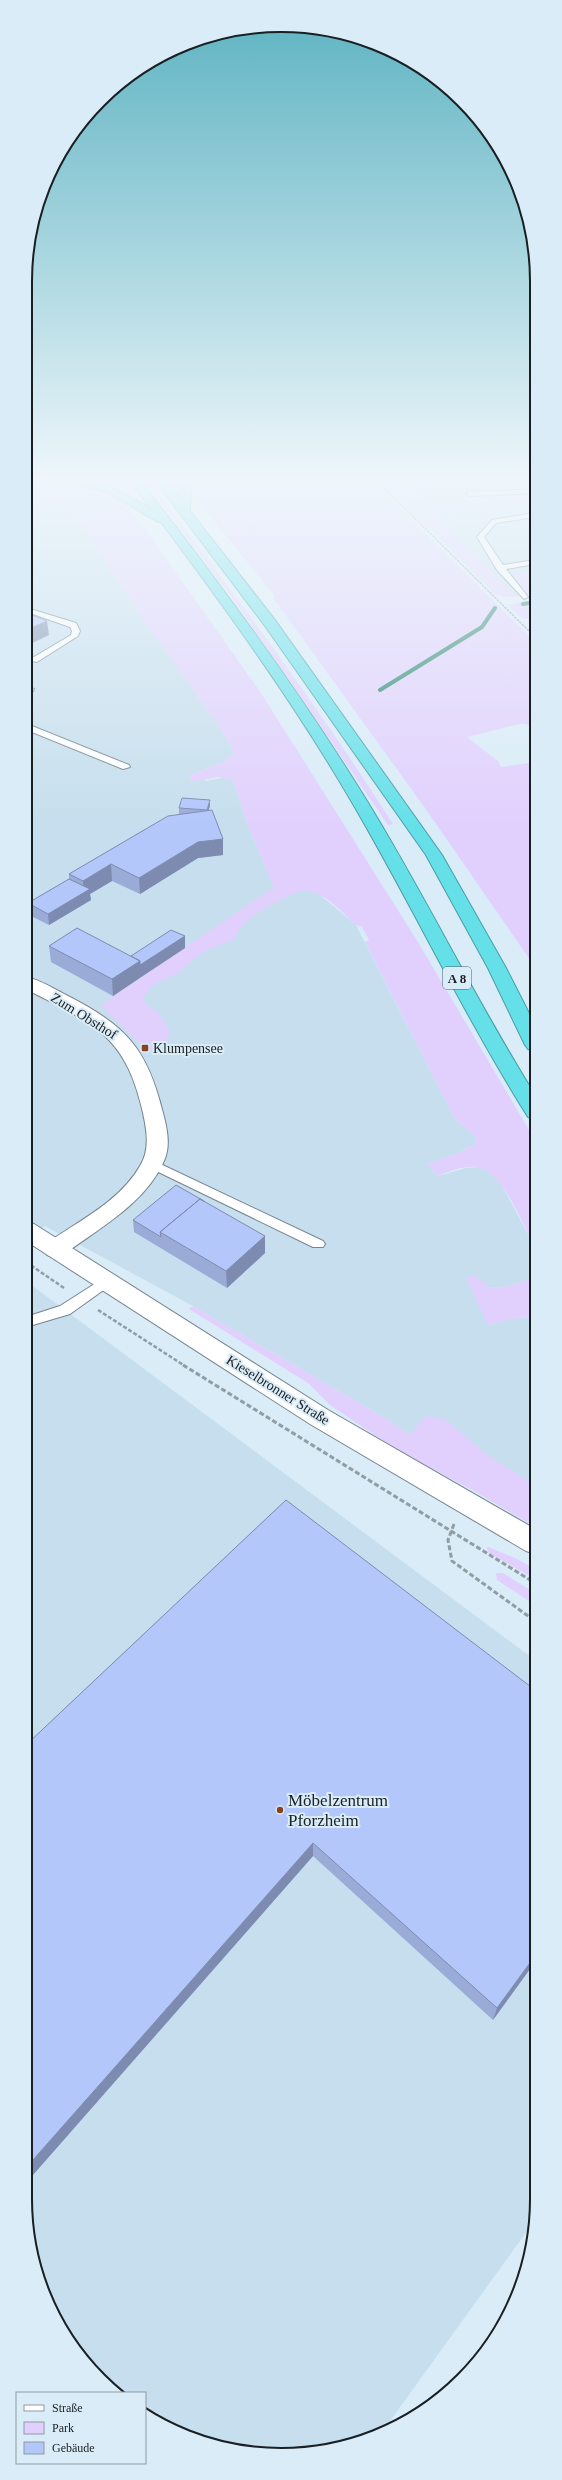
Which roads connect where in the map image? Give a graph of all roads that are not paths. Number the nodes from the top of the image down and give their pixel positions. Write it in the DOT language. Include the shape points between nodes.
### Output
graph roads {
  1 [pos="219,595"];
  2 [pos="249,595"];
  3 [pos="521,595"];
  4 [pos="524,598"];
  5 [pos="32,612"];
  6 [pos="32,659"];
  7 [pos="32,729"];
  8 [pos="126,767"];
  9 [pos="32,985"];
  10 [pos="530,1035"];
  11 [pos="530,1104"];
  12 [pos="152,1164"];
  13 [pos="32,1234"];
  14 [pos="318,1244"];
  15 [pos="55,1249"];
  16 [pos="107,1281"];
  17 [pos="32,1320"];
  18 [pos="530,1541"];
  1 -- 11 [label="highway, A 8" via="270,666 359,802 419,905 498,1054"];
  2 -- 10 [label="highway" via="434,854 497,968"];
  3 -- 4 [label="lane"];
  5 -- 6 [label="lane" via="73,625 76,631 74,636"];
  7 -- 8 [label="lane"];
  9 -- 12 [label="street, Zum Obsthof" via="104,1026 118,1036 127,1047 143,1078 157,1136 157,1149"];
  12 -- 14 [label="lane"];
  12 -- 15 [label="street, Zum Obsthof" via="140,1182 119,1202"];
  13 -- 15 [label="street, Kieselbronner Straße"];
  15 -- 16 [label="street, Kieselbronner Straße"];
  16 -- 17 [label="lane" via="65,1310"];
  16 -- 18 [label="street, Kieselbronner Straße" via="319,1417"];
}
